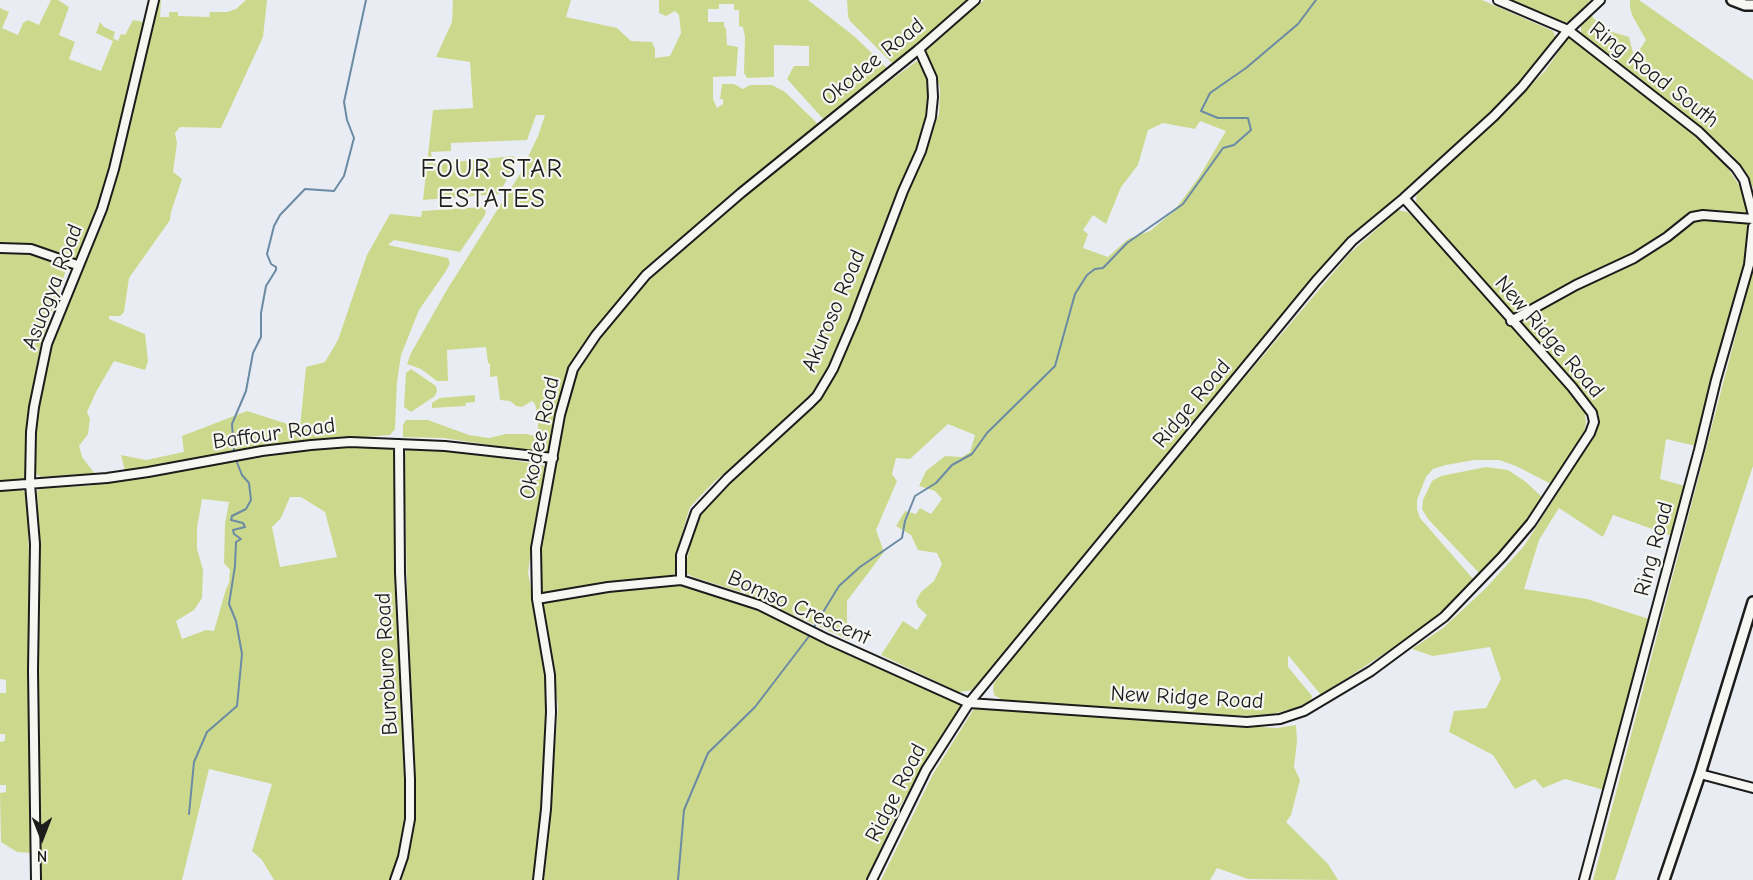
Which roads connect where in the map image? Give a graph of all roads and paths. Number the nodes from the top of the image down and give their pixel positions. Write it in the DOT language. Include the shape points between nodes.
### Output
graph roads {
  1 [pos="154,0"];
  2 [pos="975,0"];
  3 [pos="1498,0"];
  4 [pos="1600,0"];
  5 [pos="1732,0"];
  6 [pos="1753,5"];
  7 [pos="1569,30"];
  8 [pos="919,49"];
  9 [pos="1404,198"];
  10 [pos="1753,217"];
  11 [pos="1753,227"];
  12 [pos="0,248"];
  13 [pos="77,265"];
  14 [pos="1511,321"];
  15 [pos="399,444"];
  16 [pos="553,458"];
  17 [pos="30,484"];
  18 [pos="0,486"];
  19 [pos="681,580"];
  20 [pos="537,599"];
  21 [pos="1753,605"];
  22 [pos="969,703"];
  23 [pos="1700,774"];
  24 [pos="1753,788"];
  25 [pos="36,880"];
  26 [pos="395,880"];
  27 [pos="538,880"];
  28 [pos="872,880"];
  29 [pos="1584,880"];
  30 [pos="1664,880"];
  1 -- 13 [label="street, Asuogya Road" via="114,169"];
  2 -- 8 [label="street, Okodee Road"];
  3 -- 7 [label="street, Ring Road South"];
  4 -- 7 [label="street, Ridge Road"];
  5 -- 6 [label="street"];
  7 -- 9 [label="street, Ridge Road" via="1522,87"];
  7 -- 10 [label="street, Ring Road South" via="1726,156 1744,180"];
  8 -- 16 [label="street, Okodee Road" via="758,179 637,284 573,369"];
  8 -- 19 [label="street, Akuroso Road" via="932,78 931,117 838,357 818,396 696,512 681,555"];
  9 -- 14 [label="street, New Ridge Road"];
  9 -- 22 [label="street, Ridge Road" via="1352,241 1316,281"];
  10 -- 14 [label="street" via="1692,217 1634,258"];
  11 -- 29 [label="street, Ring Road" via="1749,265"];
  12 -- 13 [label="street" via="31,249"];
  13 -- 17 [label="street, Asuogya Road" via="47,344 31,432"];
  14 -- 22 [label="street, New Ridge Road" via="1592,413 1590,433 1531,523 1502,557 1444,617 1371,671 1304,711 1263,722"];
  15 -- 16 [label="street, Baffour Road"];
  15 -- 17 [label="street, Baffour Road" via="311,444 148,472"];
  15 -- 26 [label="street, Buroburo Road" via="400,573 410,778 408,829"];
  16 -- 20 [label="street, Okodee Road" via="536,548"];
  17 -- 18 [label="street, Baffour Road"];
  17 -- 25 [label="street, Asuogya Road" via="35,544"];
  19 -- 20 [label="street, Bomso Crescent"];
  19 -- 22 [label="street, Bomso Crescent" via="759,605"];
  20 -- 27 [label="street, Okodee Road" via="550,675 551,712"];
  21 -- 23 [label="street"];
  22 -- 28 [label="street, Ridge Road" via="926,770"];
  23 -- 24 [label="street"];
  23 -- 30 [label="street"];
}
